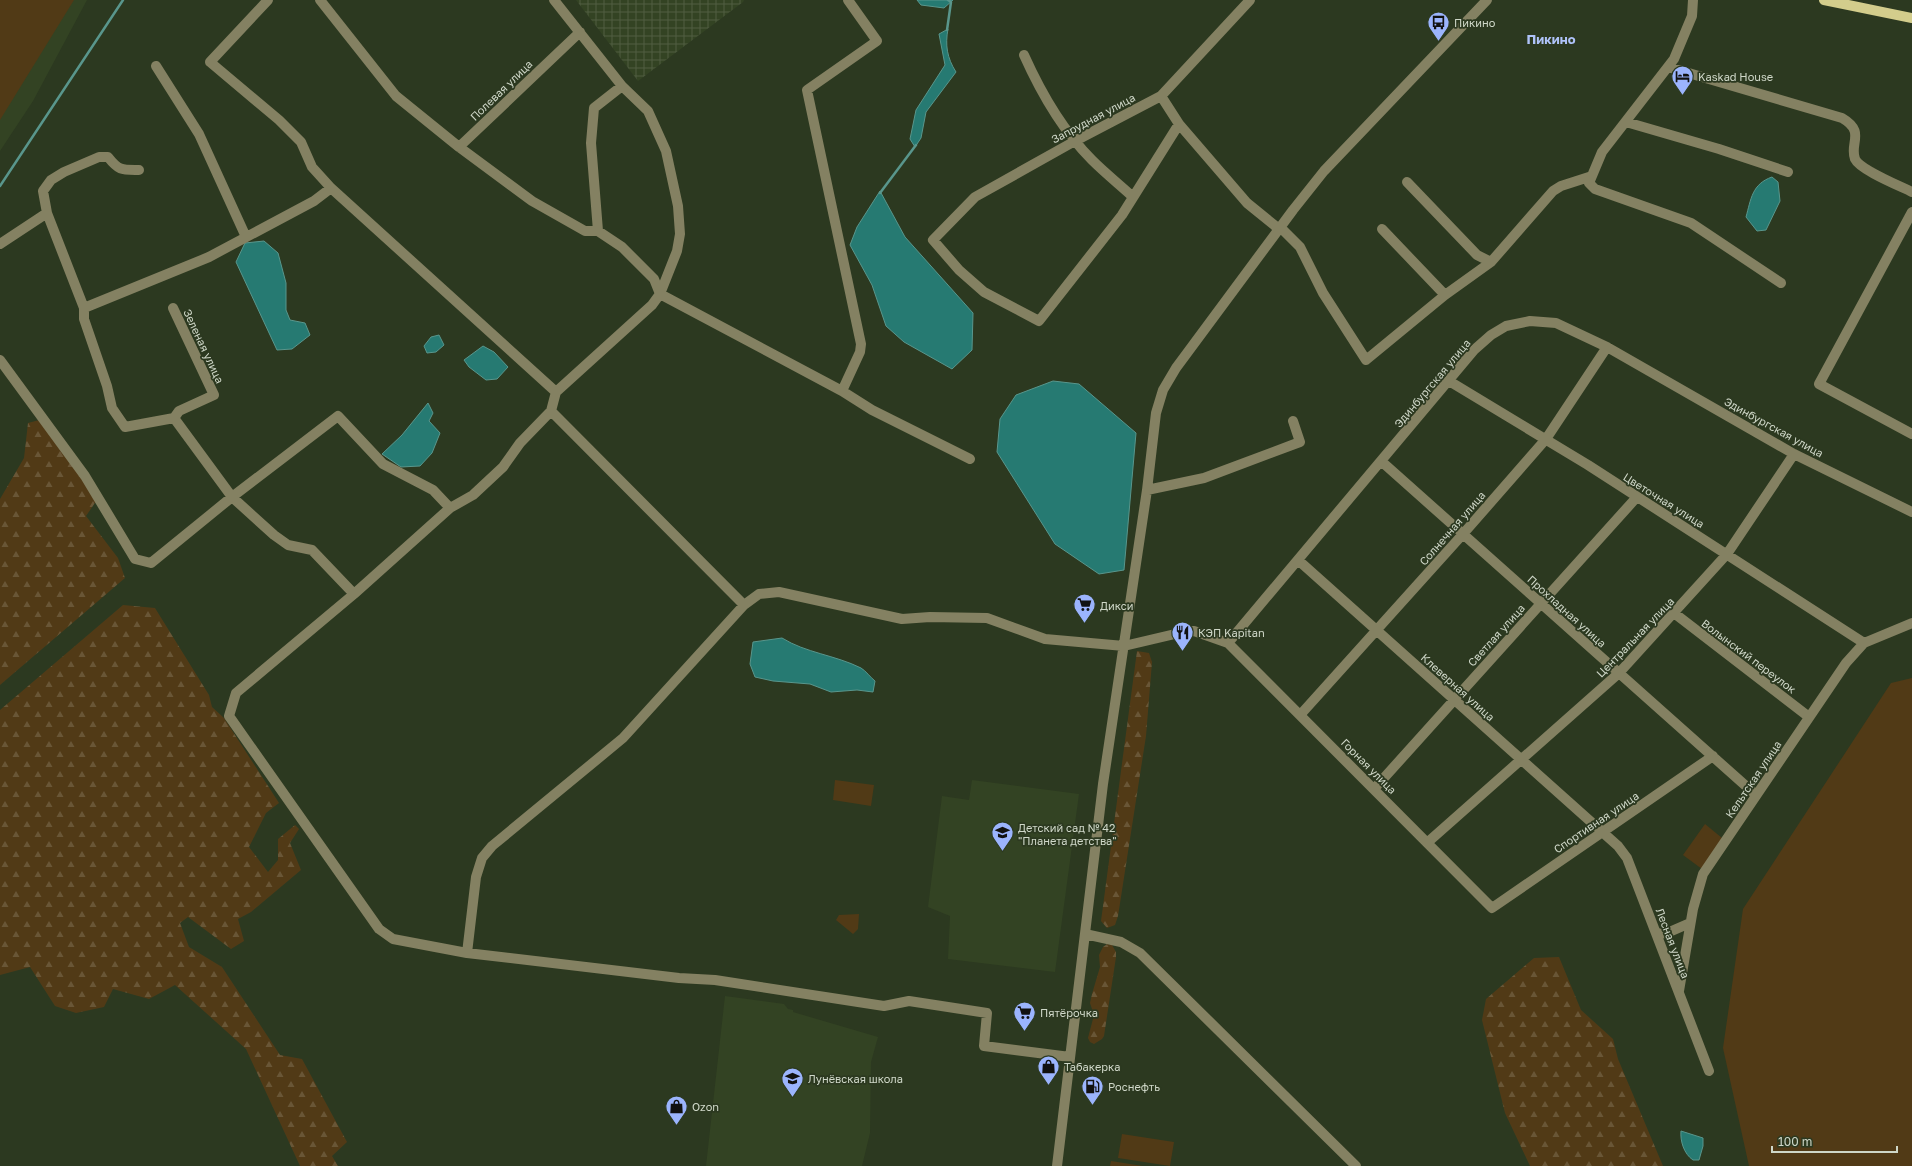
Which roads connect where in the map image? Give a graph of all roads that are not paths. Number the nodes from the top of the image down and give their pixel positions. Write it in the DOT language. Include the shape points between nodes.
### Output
graph roads {
  1 [pos="268,0"];
  2 [pos="320,0"];
  3 [pos="554,0"];
  4 [pos="848,0"];
  5 [pos="1250,0"];
  6 [pos="1487,0"];
  7 [pos="1693,0"];
  8 [pos="1824,0"];
  9 [pos="1912,18"];
  10 [pos="580,32"];
  11 [pos="1024,55"];
  12 [pos="156,66"];
  13 [pos="1668,67"];
  14 [pos="622,86"];
  15 [pos="1160,96"];
  16 [pos="1626,122"];
  17 [pos="1179,124"];
  18 [pos="1075,141"];
  19 [pos="459,147"];
  20 [pos="138,170"];
  21 [pos="1788,172"];
  22 [pos="1592,176"];
  23 [pos="1407,182"];
  24 [pos="331,188"];
  25 [pos="1912,192"];
  26 [pos="1133,197"];
  27 [pos="1912,212"];
  28 [pos="48,213"];
  29 [pos="1280,228"];
  30 [pos="1382,229"];
  31 [pos="598,231"];
  32 [pos="246,237"];
  33 [pos="0,244"];
  34 [pos="1491,262"];
  35 [pos="1781,282"];
  36 [pos="660,294"];
  37 [pos="1445,295"];
  38 [pos="84,308"];
  39 [pos="173,308"];
  40 [pos="1607,347"];
  41 [pos="0,360"];
  42 [pos="1449,381"];
  43 [pos="842,391"];
  44 [pos="556,392"];
  45 [pos="551,411"];
  46 [pos="174,418"];
  47 [pos="1293,421"];
  48 [pos="1912,434"];
  49 [pos="1546,439"];
  50 [pos="1794,454"];
  51 [pos="970,459"];
  52 [pos="1381,461"];
  53 [pos="1147,490"];
  54 [pos="232,496"];
  55 [pos="1636,498"];
  56 [pos="450,508"];
  57 [pos="1912,512"];
  58 [pos="1463,534"];
  59 [pos="1727,554"];
  60 [pos="1298,560"];
  61 [pos="354,594"];
  62 [pos="1541,604"];
  63 [pos="744,605"];
  64 [pos="1674,613"];
  65 [pos="1912,623"];
  66 [pos="1377,631"];
  67 [pos="1228,642"];
  68 [pos="1864,643"];
  69 [pos="1124,646"];
  70 [pos="1619,673"];
  71 [pos="1454,701"];
  72 [pos="1301,714"];
  73 [pos="1809,717"];
  74 [pos="1713,756"];
  75 [pos="1522,760"];
  76 [pos="1374,789"];
  77 [pos="1756,795"];
  78 [pos="1602,832"];
  79 [pos="1428,842"];
  80 [pos="1492,908"];
  81 [pos="1690,923"];
  82 [pos="1085,934"];
  83 [pos="1657,934"];
  84 [pos="467,953"];
  85 [pos="1679,991"];
  86 [pos="1070,1057"];
  87 [pos="1709,1071"];
  88 [pos="1057,1166"];
  89 [pos="1356,1166"];
  1 -- 24 [label="street" via="210,62 301,142 312,166"];
  2 -- 19 [label="street" via="396,96"];
  3 -- 10 [label="street"];
  4 -- 43 [label="street" via="877,42 807,90 861,344 860,352"];
  5 -- 15 [label="street, Запрудная улица"];
  6 -- 29 [label="street" via="1324,171"];
  7 -- 13 [label="street" via="1692,16 1674,59"];
  8 -- 9 [label="main road"];
  10 -- 14 [label="street"];
  10 -- 19 [label="street, Полевая улица"];
  11 -- 18 [label="street" via="1049,105"];
  12 -- 32 [label="street" via="199,134"];
  13 -- 16 [label="street"];
  13 -- 25 [label="street" via="1842,118 1854,128 1854,155 1859,165"];
  14 -- 31 [label="street" via="594,108 591,143"];
  14 -- 36 [label="street" via="648,112 666,151 678,206 680,234 677,251"];
  15 -- 17 [label="street"];
  15 -- 18 [label="street, Запрудная улица"];
  16 -- 21 [label="street"];
  16 -- 22 [label="street" via="1602,152"];
  17 -- 26 [label="street"];
  17 -- 29 [label="street" via="1247,203"];
  18 -- 26 [label="street"];
  18 -- 26 [label="street, Запрудная улица" via="975,197 933,240 959,270 984,292 1039,321 1122,215"];
  19 -- 31 [label="street" via="532,201 586,230"];
  20 -- 28 [label="street" via="122,170 108,158 99,157 64,172 50,180 42,191"];
  22 -- 34 [label="street" via="1553,191"];
  22 -- 35 [label="street" via="1590,184 1595,189 1691,223"];
  23 -- 34 [label="street" via="1477,255"];
  24 -- 32 [label="street" via="314,201"];
  24 -- 44 [label="street"];
  27 -- 48 [label="street" via="1819,384"];
  28 -- 33 [label="street"];
  28 -- 38 [label="street"];
  29 -- 37 [label="street" via="1300,247 1323,293 1366,360"];
  29 -- 53 [label="street" via="1176,368 1163,390 1156,412"];
  30 -- 37 [label="street"];
  31 -- 36 [label="street" via="622,247 654,278"];
  32 -- 38 [label="street" via="209,257"];
  34 -- 37 [label="street"];
  36 -- 43 [label="street"];
  36 -- 44 [label="street" via="652,305"];
  38 -- 46 [label="street" via="84,319 112,408 126,427"];
  39 -- 46 [label="street, Зеленая улица" via="214,395 178,411"];
  40 -- 42 [label="street, Эдинбургская улица" via="1556,323 1530,321 1506,326 1474,350"];
  40 -- 49 [label="street, Солнечная улица"];
  40 -- 50 [label="street, Эдинбургская улица"];
  41 -- 54 [label="street" via="85,476 135,559 151,563"];
  42 -- 49 [label="street, Цветочная улица"];
  42 -- 52 [label="street, Эдинбургская улица"];
  43 -- 51 [label="street" via="872,410"];
  44 -- 45 [label="street"];
  45 -- 56 [label="street" via="520,443 503,467 473,494"];
  45 -- 63 [label="street"];
  46 -- 54 [label="street"];
  47 -- 53 [label="street" via="1300,442 1204,478"];
  49 -- 55 [label="street, Цветочная улица"];
  49 -- 58 [label="street, Солнечная улица"];
  50 -- 57 [label="street, Эдинбургская улица"];
  50 -- 59 [label="street, Центральная улица"];
  52 -- 58 [label="street, Прохладная улица"];
  52 -- 60 [label="street, Эдинбургская улица"];
  53 -- 69 [label="street"];
  54 -- 56 [label="street" via="338,416 383,464 433,490"];
  54 -- 61 [label="street" via="278,538 288,544 312,550"];
  55 -- 59 [label="street, Цветочная улица"];
  55 -- 62 [label="street, Светлая улица"];
  56 -- 61 [label="street"];
  58 -- 62 [label="street, Прохладная улица"];
  58 -- 66 [label="street, Солнечная улица"];
  59 -- 64 [label="street, Центральная улица"];
  59 -- 68 [label="street, Цветочная улица"];
  60 -- 66 [label="street, Клеверная улица"];
  60 -- 67 [label="street, Эдинбургская улица"];
  61 -- 84 [label="street" via="236,693 229,716 379,929 393,939"];
  62 -- 70 [label="street, Прохладная улица"];
  62 -- 71 [label="street, Светлая улица"];
  63 -- 69 [label="street" via="760,594 779,592 902,619 987,618 1045,640"];
  63 -- 84 [label="street" via="623,738 492,846 482,858 476,877"];
  64 -- 70 [label="street, Центральная улица"];
  64 -- 73 [label="street, Волынский переулок"];
  65 -- 68 [label="street, Кельтская улица"];
  66 -- 71 [label="street, Клеверная улица"];
  66 -- 72 [label="street, Солнечная улица"];
  67 -- 69 [label="street" via="1194,631"];
  67 -- 72 [label="street, Горная улица"];
  68 -- 73 [label="street, Кельтская улица" via="1846,663"];
  69 -- 82 [label="street" via="1103,784"];
  70 -- 74 [label="street, Прохладная улица"];
  70 -- 75 [label="street, Центральная улица"];
  71 -- 75 [label="street, Клеверная улица"];
  71 -- 76 [label="street, Светлая улица"];
  72 -- 76 [label="street, Горная улица"];
  73 -- 77 [label="street, Кельтская улица"];
  74 -- 77 [label="street, Прохладная улица"];
  74 -- 78 [label="street, Спортивная улица"];
  75 -- 78 [label="street, Клеверная улица"];
  75 -- 79 [label="street, Центральная улица"];
  76 -- 79 [label="street, Горная улица"];
  77 -- 81 [label="street, Кельтская улица" via="1703,874"];
  78 -- 80 [label="street, Спортивная улица"];
  78 -- 83 [label="street, Лесная улица" via="1627,858"];
  79 -- 80 [label="street, Горная улица"];
  81 -- 83 [label="street" via="1667,933"];
  81 -- 85 [label="street, Кельтская улица"];
  82 -- 86 [label="street"];
  82 -- 89 [label="street" via="1120,942 1140,953"];
  83 -- 85 [label="street, Лесная улица"];
  84 -- 86 [label="street" via="715,980 884,1006 909,1001 948,1006 987,1013 984,1046"];
  85 -- 87 [label="street, Лесная улица"];
  86 -- 88 [label="street"];
}
